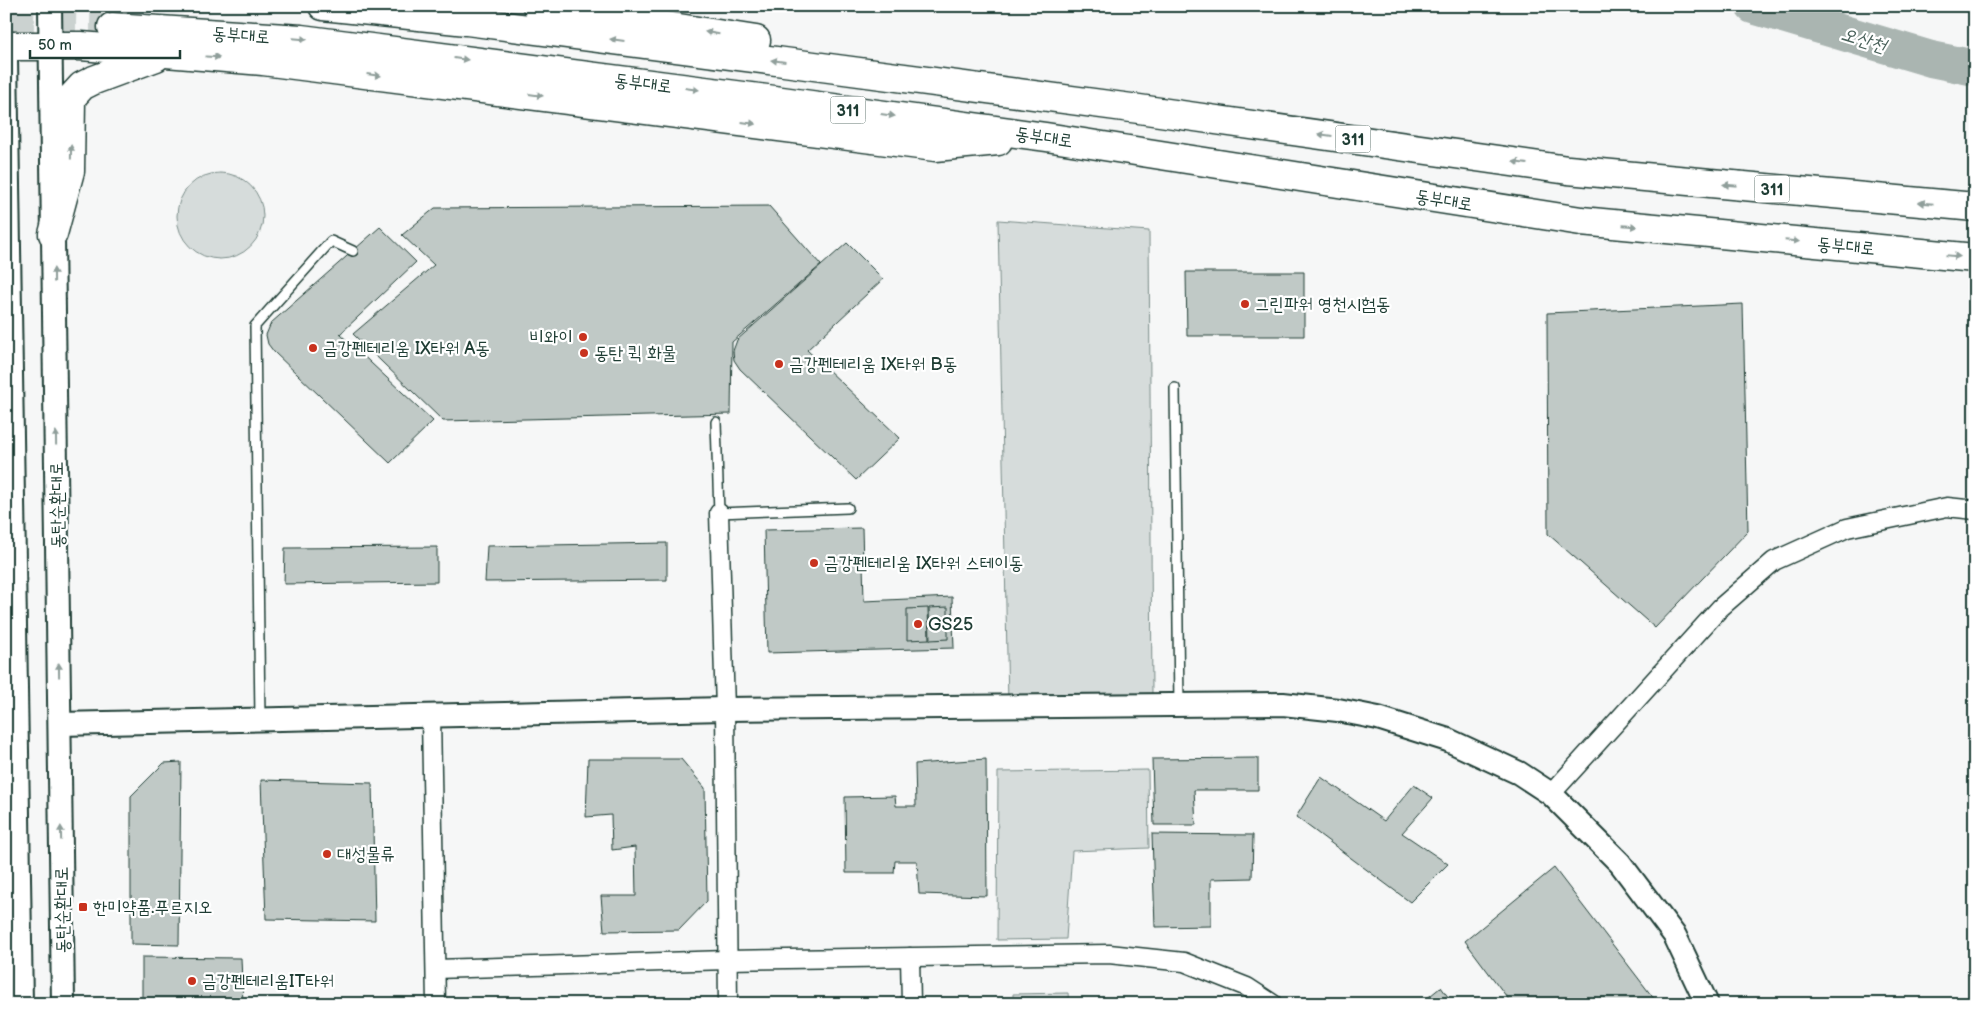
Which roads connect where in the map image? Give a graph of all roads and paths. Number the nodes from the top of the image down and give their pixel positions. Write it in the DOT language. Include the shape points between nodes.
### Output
graph roads {
  1 [pos="50,6"];
  2 [pos="323,6"];
  3 [pos="537,6"];
  4 [pos="112,27"];
  5 [pos="6,46"];
  6 [pos="50,46"];
  7 [pos="164,54"];
  8 [pos="6,58"];
  9 [pos="1139,109"];
  10 [pos="1046,137"];
  11 [pos="1975,207"];
  12 [pos="53,234"];
  13 [pos="353,251"];
  14 [pos="1975,258"];
  15 [pos="1175,388"];
  16 [pos="716,422"];
  17 [pos="848,508"];
  18 [pos="1975,510"];
  19 [pos="720,513"];
  20 [pos="1179,705"];
  21 [pos="724,709"];
  22 [pos="11,715"];
  23 [pos="431,716"];
  24 [pos="260,719"];
  25 [pos="60,724"];
  26 [pos="12,744"];
  27 [pos="1551,794"];
  28 [pos="910,957"];
  29 [pos="727,960"];
  30 [pos="436,969"];
  31 [pos="21,1004"];
  32 [pos="63,1004"];
  33 [pos="436,1004"];
  34 [pos="728,1004"];
  35 [pos="911,1004"];
  36 [pos="1273,1004"];
  37 [pos="1707,1004"];
  1 -- 6 [label="street, 동탄순환대로"];
  9 -- 2 [label="highway, 311, one-way" via="467,20"];
  9 -- 3 [label="highway, one-way" via="985,75"];
  4 -- 10 [label="highway, 동부대로 / 311, one-way" via="301,39"];
  5 -- 6 [label="highway"];
  6 -- 7 [label="highway"];
  6 -- 12 [label="street, 동탄순환대로"];
  7 -- 10 [label="highway, one-way" via="263,61 935,147"];
  12 -- 7 [label="highway, one-way" via="70,171 71,98 82,86 94,80"];
  8 -- 22 [label="street"];
  11 -- 9 [label="highway, 311, one-way" via="1568,170"];
  10 -- 14 [label="highway, 동부대로 / 311, one-way" via="1581,221"];
  25 -- 12 [label="street, 동탄순환대로, one-way"];
  13 -- 24 [label="lane" via="332,241 255,326"];
  15 -- 20 [label="lane"];
  16 -- 19 [label="lane"];
  17 -- 19 [label="lane"];
  18 -- 27 [label="street" via="1948,507 1847,528 1774,561 1720,608"];
  19 -- 21 [label="street"];
  20 -- 21 [label="street"];
  20 -- 27 [label="street" via="1283,704 1378,718 1448,740 1518,773"];
  21 -- 23 [label="street"];
  21 -- 29 [label="street"];
  22 -- 26 [label="street"];
  23 -- 24 [label="street"];
  23 -- 30 [label="street"];
  24 -- 25 [label="street"];
  32 -- 25 [label="street, 동탄순환대로, one-way"];
  26 -- 31 [label="street"];
  27 -- 37 [label="street" via="1620,863 1675,936"];
  28 -- 29 [label="street"];
  28 -- 35 [label="street"];
  28 -- 36 [label="street" via="1110,954 1184,962 1246,986"];
  29 -- 30 [label="street"];
  29 -- 34 [label="street"];
  30 -- 33 [label="street"];
}
